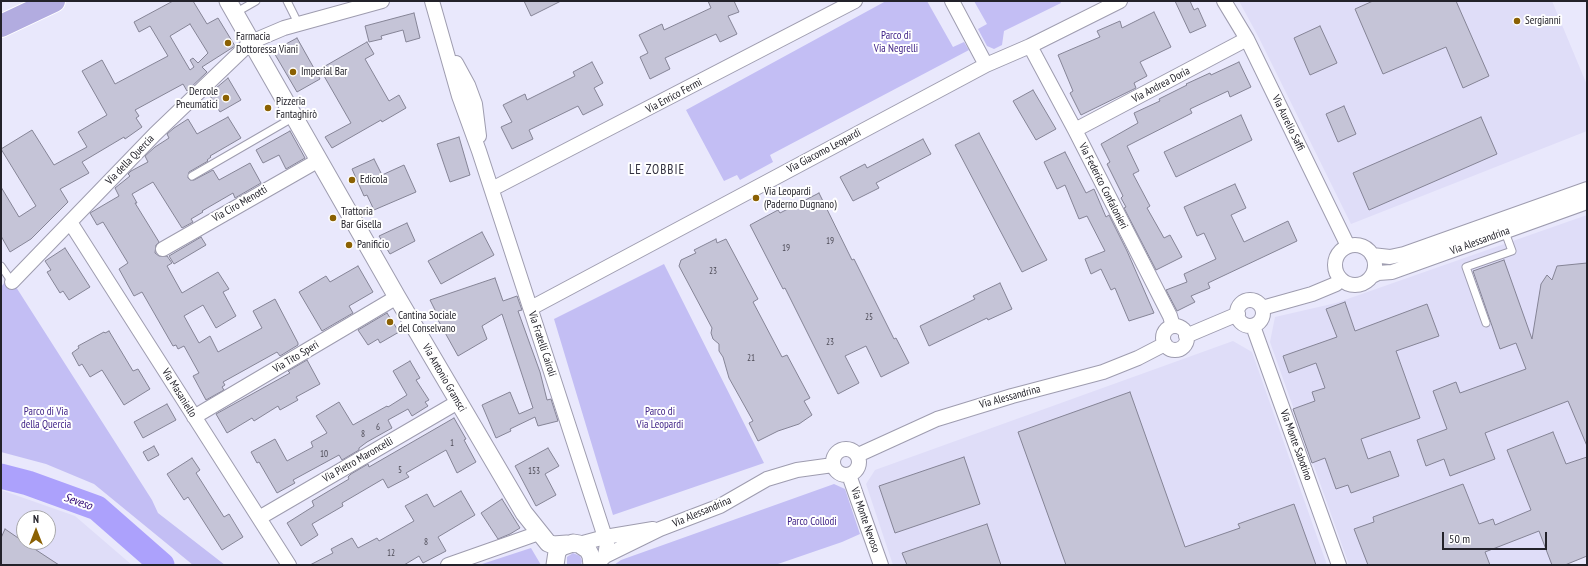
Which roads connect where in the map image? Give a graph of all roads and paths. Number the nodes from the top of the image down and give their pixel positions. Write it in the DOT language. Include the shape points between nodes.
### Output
graph roads {
  1 [pos="54,1"];
  2 [pos="256,1"];
  3 [pos="288,1"];
  4 [pos="382,1"];
  5 [pos="432,1"];
  6 [pos="855,1"];
  7 [pos="952,1"];
  8 [pos="1120,1"];
  9 [pos="1224,1"];
  10 [pos="231,7"];
  11 [pos="298,23"];
  12 [pos="1,26"];
  13 [pos="1247,39"];
  14 [pos="251,42"];
  15 [pos="1030,46"];
  16 [pos="986,65"];
  17 [pos="294,117"];
  18 [pos="1075,130"];
  19 [pos="318,160"];
  20 [pos="192,176"];
  21 [pos="1587,188"];
  22 [pos="492,190"];
  23 [pos="1587,202"];
  24 [pos="70,222"];
  25 [pos="1505,232"];
  26 [pos="1348,246"];
  27 [pos="162,249"];
  28 [pos="1372,255"];
  29 [pos="1,266"];
  30 [pos="1372,276"];
  31 [pos="1340,280"];
  32 [pos="12,282"];
  33 [pos="397,297"];
  34 [pos="531,308"];
  35 [pos="1262,308"];
  36 [pos="1238,314"];
  37 [pos="1486,323"];
  38 [pos="1173,326"];
  39 [pos="1254,326"];
  40 [pos="1186,336"];
  41 [pos="1165,344"];
  42 [pos="458,402"];
  43 [pos="194,417"];
  44 [pos="858,455"];
  45 [pos="833,465"];
  46 [pos="849,475"];
  47 [pos="259,518"];
  48 [pos="660,529"];
  49 [pos="536,534"];
  50 [pos="605,537"];
  51 [pos="573,544"];
  52 [pos="598,562"];
  53 [pos="289,565"];
  54 [pos="449,565"];
  55 [pos="555,565"];
  56 [pos="881,565"];
  57 [pos="1339,565"];
  1 -- 12 [label="highway"];
  2 -- 10 [label="lane"];
  3 -- 11 [label="lane"];
  4 -- 11 [label="street, Via della Quercia"];
  5 -- 22 [label="street, Via Fratelli Cairoli" via="459,96"];
  6 -- 22 [label="street, Via Enrico Fermi"];
  7 -- 16 [label="street"];
  8 -- 15 [label="street, Via Giacomo Leopardi"];
  9 -- 13 [label="street, Via Aurelio Saffi"];
  10 -- 14 [label="street, Via Antonio Gramsci"];
  11 -- 14 [label="street, Via della Quercia"];
  13 -- 18 [label="street, Via Andrea Doria"];
  13 -- 26 [label="street, Via Aurelio Saffi"];
  14 -- 17 [label="street, Via Antonio Gramsci"];
  14 -- 24 [label="street, Via della Quercia" via="188,101"];
  15 -- 16 [label="street, Via Giacomo Leopardi"];
  15 -- 18 [label="street, Via Federico Confalonieri"];
  16 -- 34 [label="street, Via Giacomo Leopardi"];
  17 -- 19 [label="street, Via Antonio Gramsci"];
  17 -- 20 [label="lane"];
  18 -- 38 [label="street, Via Federico Confalonieri"];
  19 -- 27 [label="street, Via Ciro Menotti"];
  19 -- 33 [label="street, Via Antonio Gramsci"];
  21 -- 28 [label="street, Via Alessandrina" via="1404,254 1390,257"];
  22 -- 34 [label="street, Via Fratelli Cairoli"];
  23 -- 25 [label="street, Via Alessandrina"];
  24 -- 32 [label="street, Via della Quercia"];
  24 -- 43 [label="street, Via Masaniello"];
  25 -- 30 [label="street, Via Alessandrina" via="1392,272"];
  25 -- 37 [label="lane" via="1512,251 1466,267"];
  26 -- 28 [label="street" via="1361,246"];
  26 -- 31 [label="street" via="1337,255 1335,261 1336,274"];
  28 -- 30 [label="street" via="1375,265"];
  29 -- 32 [label="lane"];
  30 -- 31 [label="street" via="1357,285"];
  31 -- 35 [label="street" via="1312,294"];
  33 -- 42 [label="street, Via Antonio Gramsci"];
  33 -- 43 [label="street, Via Tito Speri"];
  34 -- 50 [label="street, Via Fratelli Cairoli"];
  35 -- 36 [label="street" via="1257,302 1249,301 1242,304"];
  35 -- 39 [label="street" via="1261,321"];
  36 -- 39 [label="street" via="1241,322"];
  36 -- 40 [label="street"];
  38 -- 40 [label="street" via="1180,327"];
  38 -- 41 [label="street" via="1164,333"];
  39 -- 57 [label="street, Via Monte Sabotino"];
  40 -- 41 [label="street" via="1185,344 1179,349 1171,350"];
  41 -- 44 [label="street, Via Alessandrina" via="1102,372 944,417"];
  42 -- 47 [label="street, Via Pietro Maroncelli"];
  42 -- 49 [label="street, Via Antonio Gramsci"];
  43 -- 47 [label="street, Via Masaniello"];
  44 -- 45 [label="street" via="850,450 841,450 835,456"];
  44 -- 46 [label="street" via="859,467"];
  45 -- 46 [label="street" via="841,475"];
  45 -- 48 [label="street, Via Alessandrina" via="781,474 715,508"];
  46 -- 56 [label="street, Via Monte Nevoso"];
  47 -- 53 [label="street, Via Masaniello"];
  48 -- 50 [label="street, Via Alessandrina"];
  48 -- 52 [label="street, Via Alessandrina"];
  49 -- 51 [label="street, Via Antonio Gramsci" via="553,545"];
  49 -- 54 [label="street"];
  49 -- 55 [label="street, Via Antonio Gramsci"];
  50 -- 51 [label="street, Via Alessandrina"];
  50 -- 52 [label="street, Via Fratelli Cairoli" via="607,544"];
  51 -- 52 [label="street" via="588,550"];
  51 -- 55 [label="street" via="557,552"];
}
